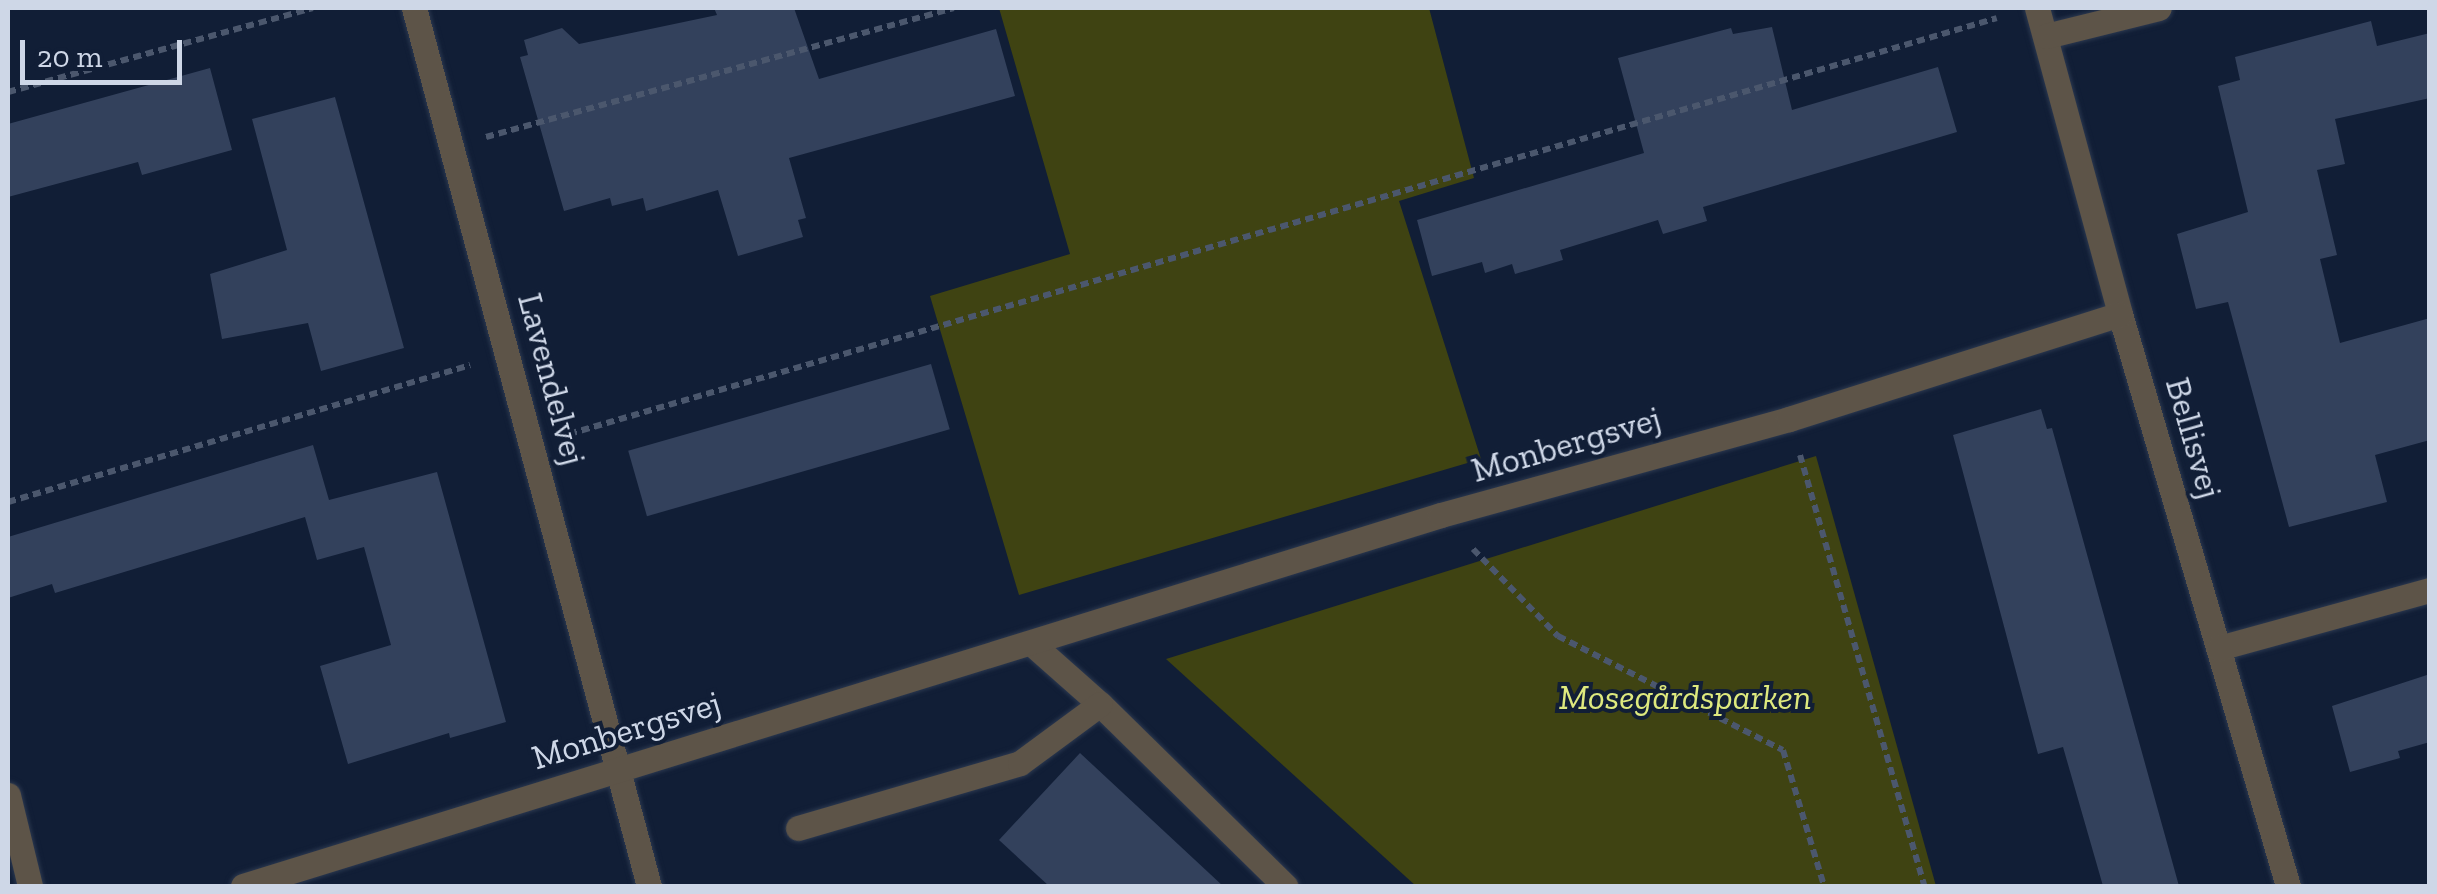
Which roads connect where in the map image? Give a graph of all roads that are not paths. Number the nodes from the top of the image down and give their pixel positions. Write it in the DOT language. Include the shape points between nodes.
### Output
graph roads {
  1 [pos="414,8"];
  2 [pos="2159,8"];
  3 [pos="2026,10"];
  4 [pos="2046,36"];
  5 [pos="2120,314"];
  6 [pos="2430,590"];
  7 [pos="1031,642"];
  8 [pos="2219,648"];
  9 [pos="1100,704"];
  10 [pos="615,770"];
  11 [pos="8,795"];
  12 [pos="798,828"];
  13 [pos="272,882"];
  14 [pos="30,886"];
  15 [pos="243,886"];
  16 [pos="649,886"];
  17 [pos="1285,886"];
  18 [pos="2288,886"];
  1 -- 10 [label="street, Lavendelvej" via="535,445"];
  2 -- 4 [label="street"];
  3 -- 4 [label="street, Bellisvej"];
  4 -- 5 [label="street, Bellisvej"];
  5 -- 7 [label="street, Monbergsvej" via="1790,419 1441,516"];
  5 -- 8 [label="street, Bellisvej"];
  6 -- 8 [label="street"];
  7 -- 9 [label="street"];
  7 -- 10 [label="street, Monbergsvej"];
  8 -- 18 [label="street, Bellisvej"];
  9 -- 12 [label="street" via="1020,763"];
  9 -- 17 [label="street"];
  10 -- 13 [label="street, Monbergsvej"];
  10 -- 16 [label="street, Lavendelvej"];
  11 -- 14 [label="street"];
  13 -- 15 [label="street, Monbergsvej"];
}
